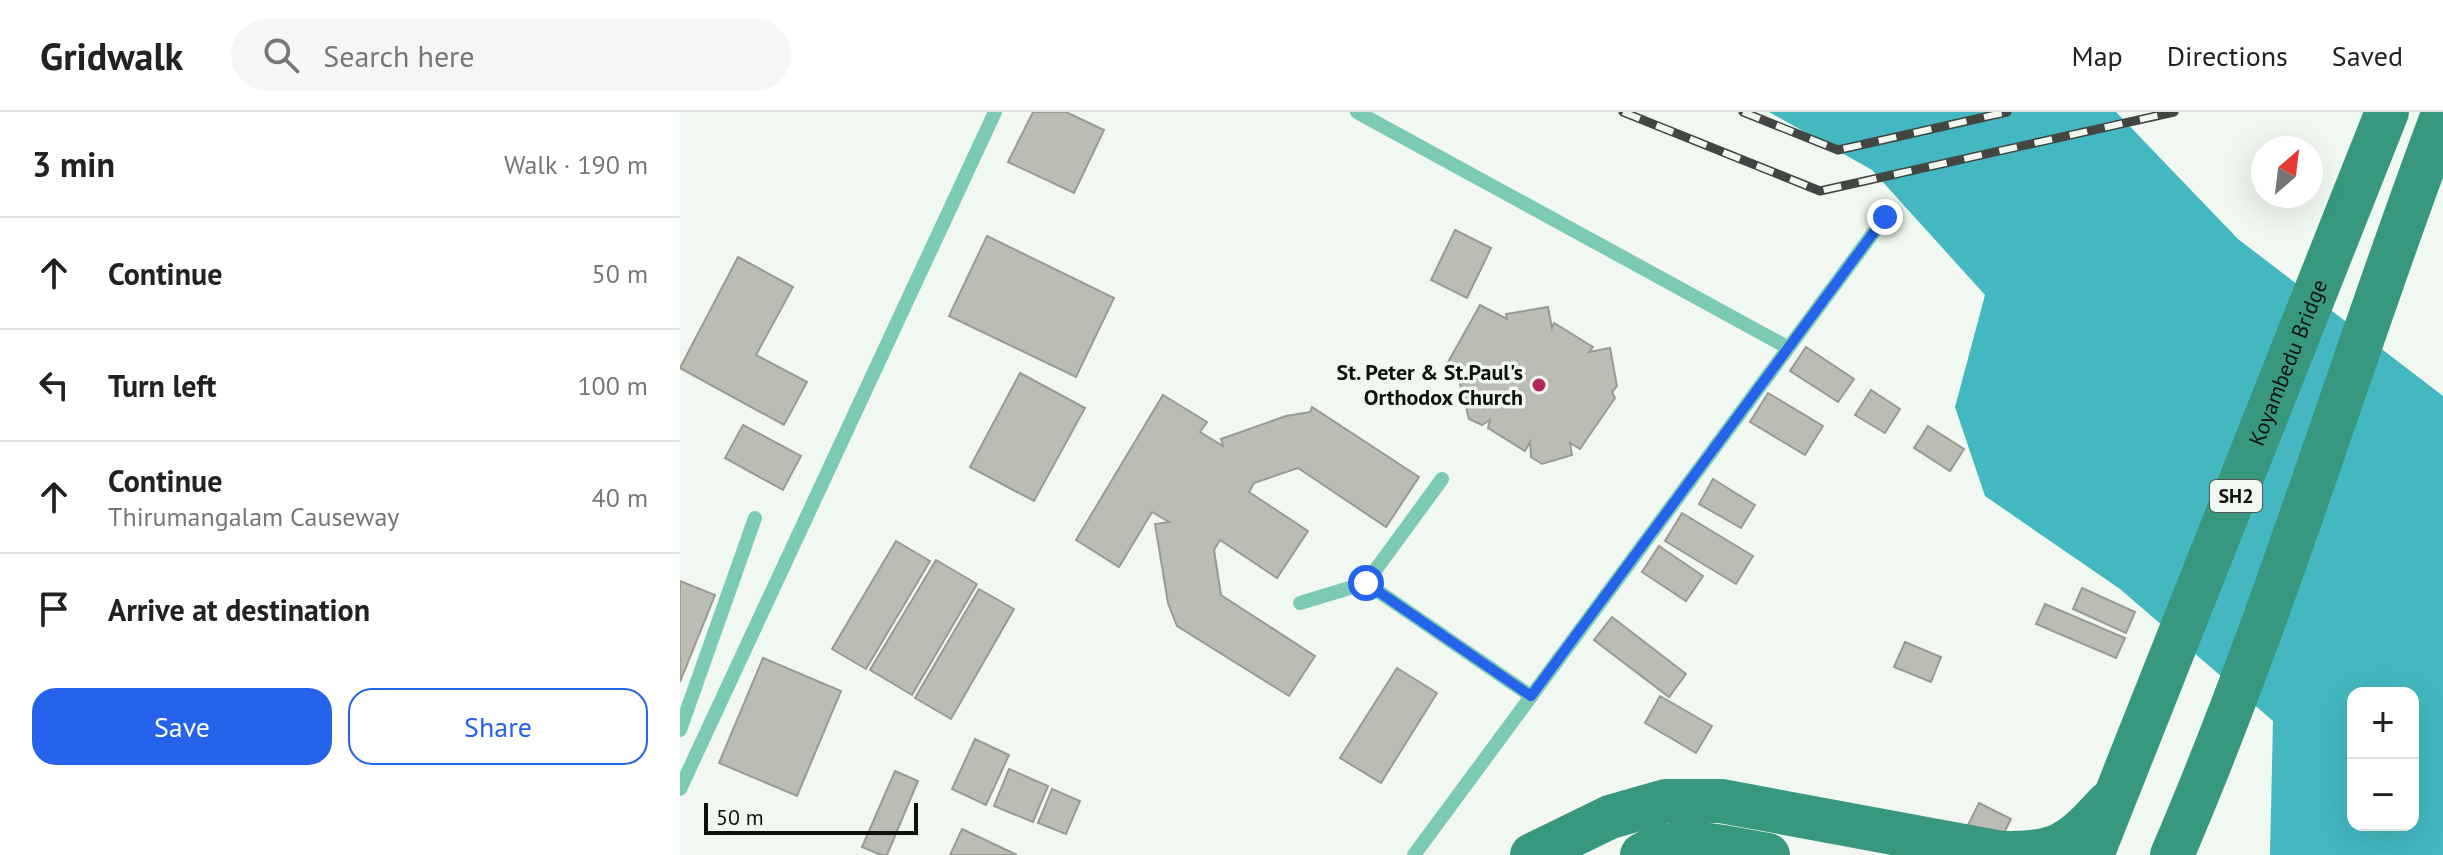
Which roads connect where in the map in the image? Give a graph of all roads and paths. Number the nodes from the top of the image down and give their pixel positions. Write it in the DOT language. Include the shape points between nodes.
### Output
graph roads {
  1 [pos="995,112"];
  2 [pos="1357,112"];
  3 [pos="2387,112"];
  4 [pos="2443,114"];
  5 [pos="1885,217"];
  6 [pos="1787,347"];
  7 [pos="1442,479"];
  8 [pos="755,518"];
  9 [pos="1366,583"];
  10 [pos="1300,603"];
  11 [pos="1531,696"];
  12 [pos="680,730"];
  13 [pos="680,789"];
  14 [pos="2113,799"];
  15 [pos="2176,850"];
  16 [pos="1414,855"];
  17 [pos="1532,855"];
  18 [pos="1642,855"];
  19 [pos="1768,855"];
  20 [pos="2092,855"];
  1 -- 13 [label="lane"];
  2 -- 6 [label="lane"];
  3 -- 14 [label="main road, Koyambedu Bridge / SH2"];
  4 -- 15 [label="main road" via="2216,753"];
  5 -- 6 [label="lane"];
  6 -- 11 [label="lane"];
  7 -- 9 [label="lane"];
  8 -- 12 [label="lane"];
  9 -- 10 [label="lane"];
  9 -- 11 [label="lane"];
  11 -- 16 [label="lane"];
  14 -- 17 [label="main road" via="2075,840 2038,853 2001,853 1707,801 1666,801 1610,817"];
  14 -- 20 [label="main road, SH2"];
  18 -- 19 [label="main road" via="1684,843"];
}
